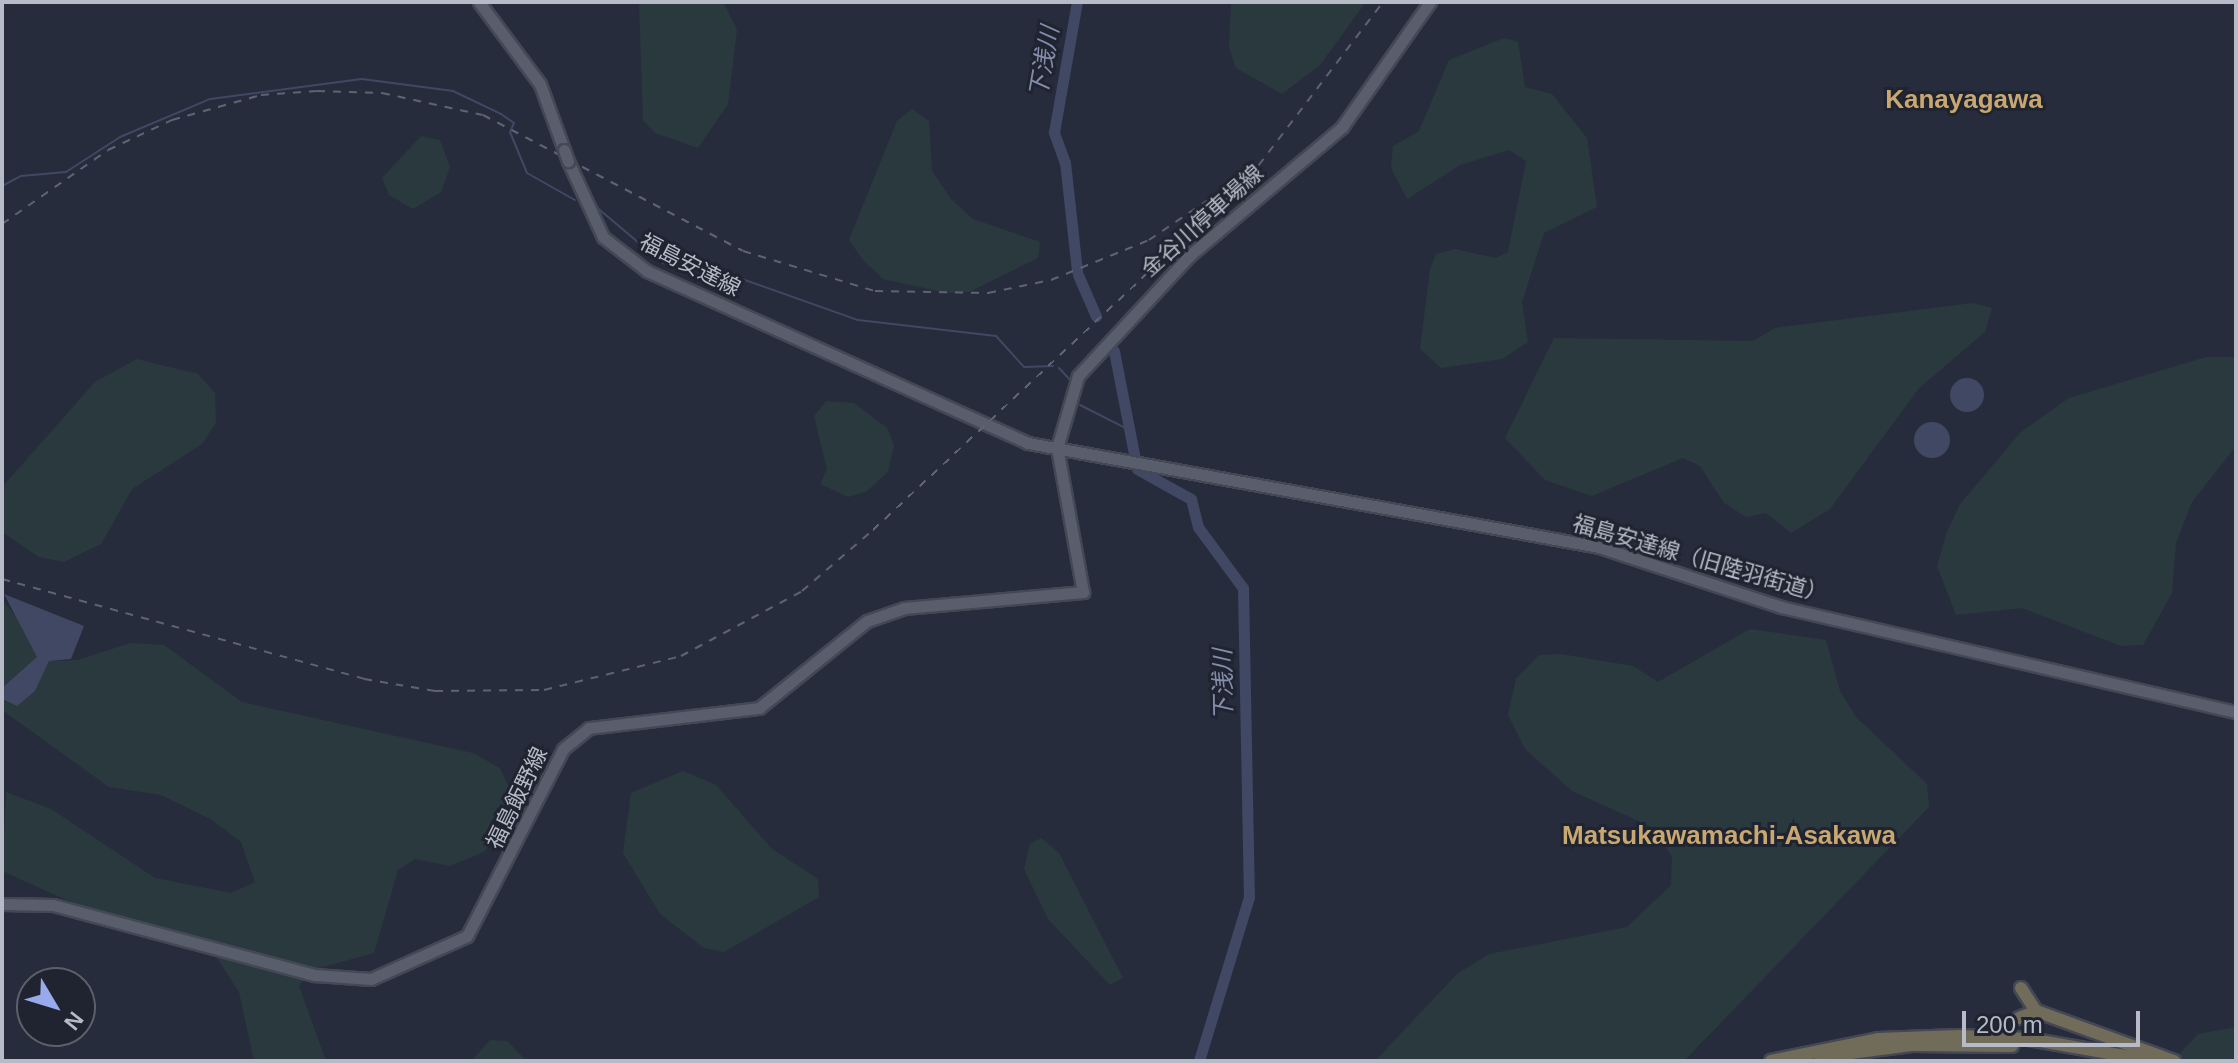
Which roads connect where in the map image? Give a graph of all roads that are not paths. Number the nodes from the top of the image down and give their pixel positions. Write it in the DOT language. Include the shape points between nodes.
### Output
graph roads {
  1 [pos="479,2"];
  2 [pos="1430,2"];
  3 [pos="1007,435"];
  4 [pos="1057,448"];
  5 [pos="2236,712"];
  6 [pos="2,904"];
  7 [pos="2021,988"];
  8 [pos="2036,1011"];
  9 [pos="2019,1018"];
  10 [pos="1771,1061"];
  11 [pos="1804,1061"];
  12 [pos="2118,1061"];
  13 [pos="2154,1061"];
  14 [pos="2174,1061"];
  1 -- 3 [label="main road, 福島安達線" via="540,84 603,237 647,271"];
  2 -- 4 [label="main road, 金谷川停車場線" via="1335,134 1245,204 1088,361 1066,405"];
  3 -- 4 [label="main road, 福島安達線（旧陸羽街道）"];
  4 -- 5 [label="main road, 福島安達線（旧陸羽街道）" via="1599,547 1781,607"];
  4 -- 6 [label="main road, 福島飯野線" via="1083,592 904,608 867,621 759,708 589,728 563,749 477,923 458,943 416,963 341,980 53,905"];
  7 -- 8 [label="highway"];
  8 -- 9 [label="highway"];
  8 -- 14 [label="highway"];
  10 -- 13 [label="highway" via="1878,1039 1958,1036 2029,1039"];
  11 -- 12 [label="highway" via="1965,1045"];
}
